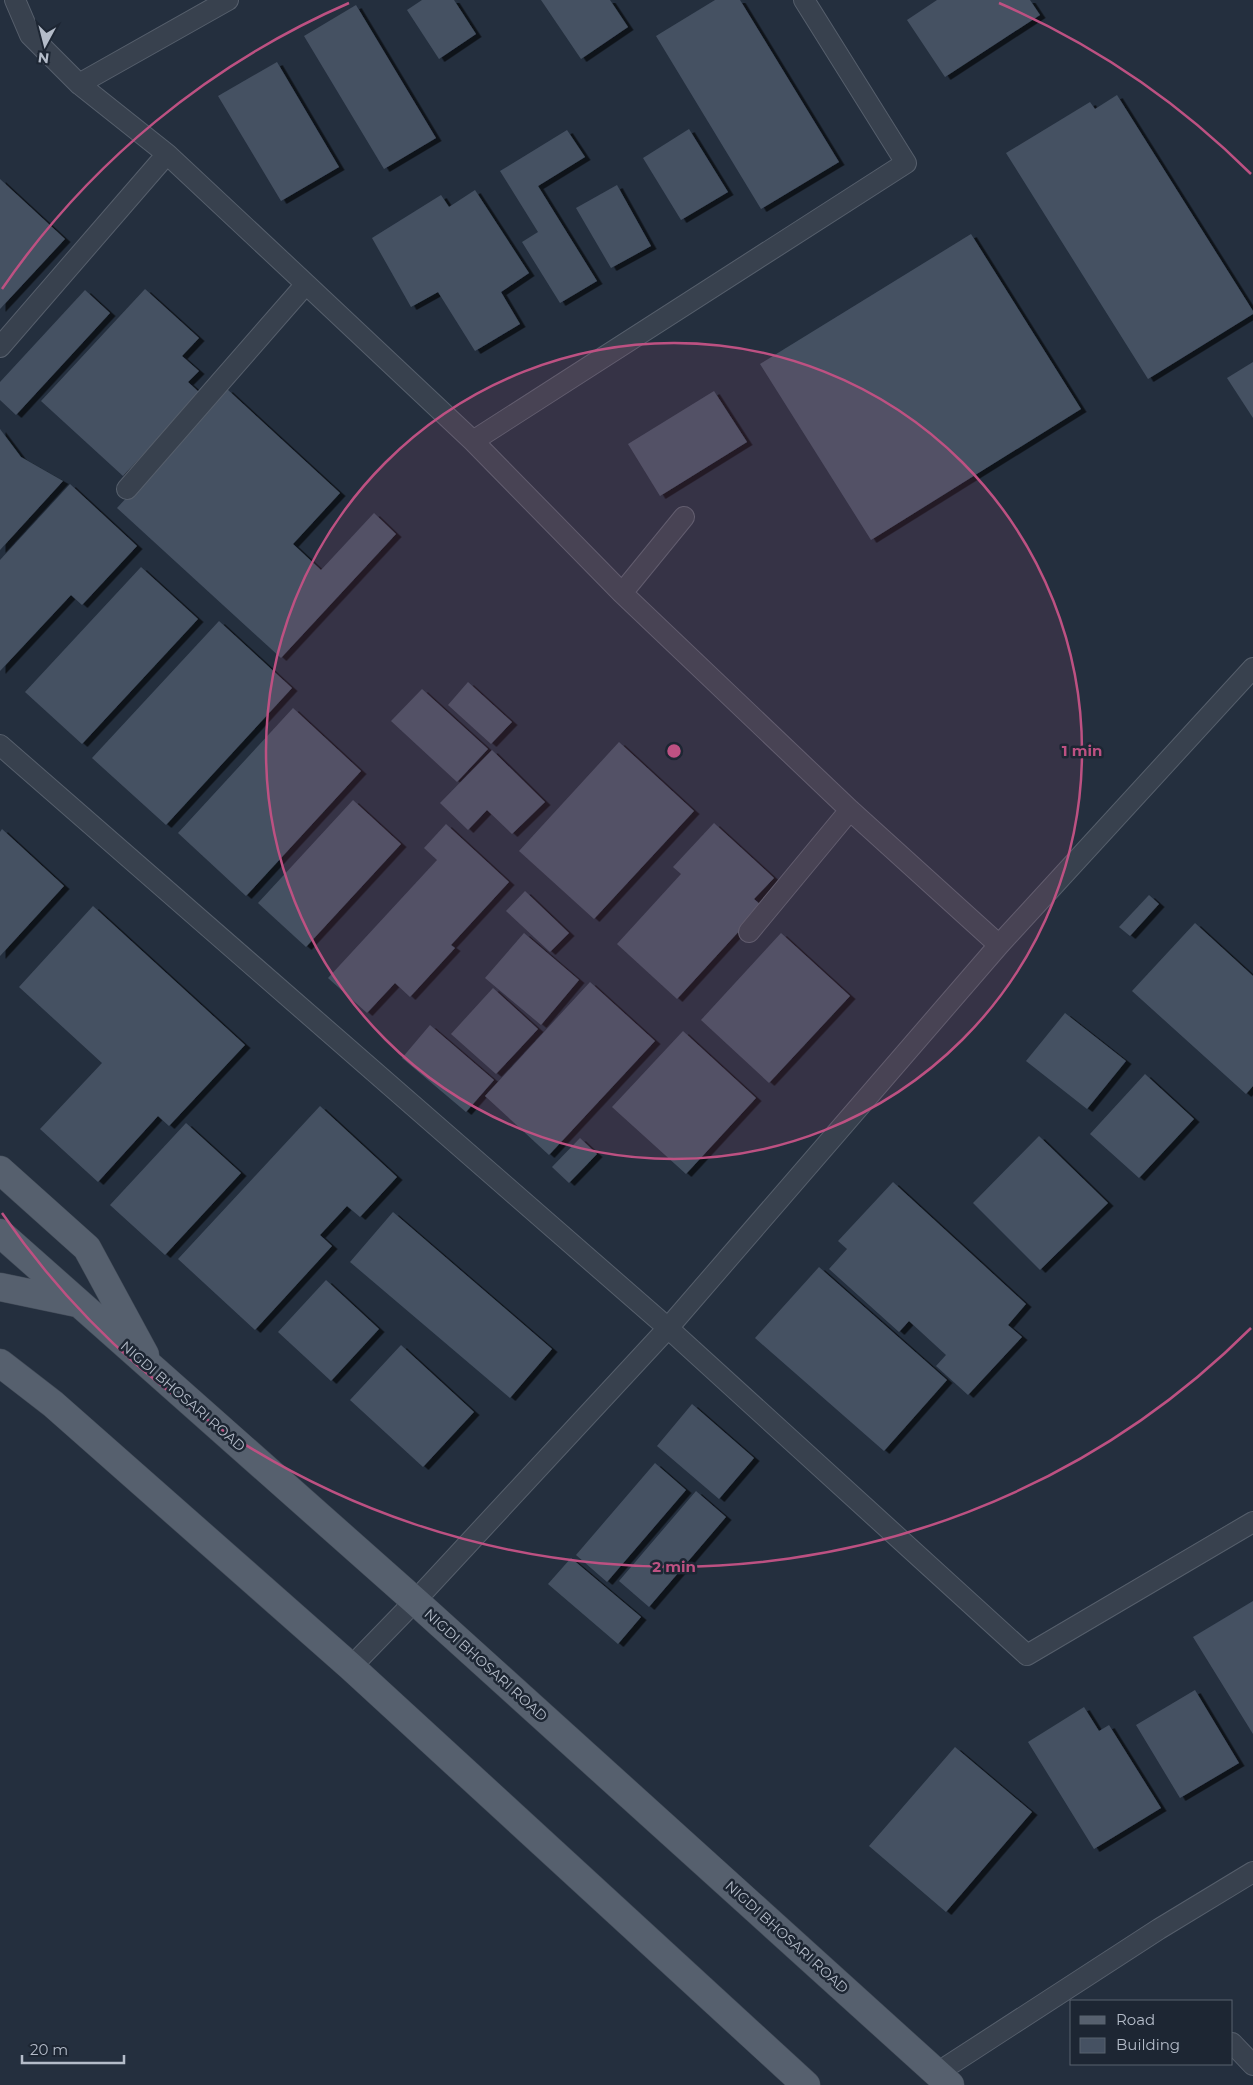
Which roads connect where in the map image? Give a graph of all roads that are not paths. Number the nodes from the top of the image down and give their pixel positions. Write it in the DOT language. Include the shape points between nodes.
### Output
graph roads {
  1 [pos="15,0"];
  2 [pos="228,0"];
  3 [pos="804,0"];
  4 [pos="79,84"];
  5 [pos="167,154"];
  6 [pos="306,284"];
  7 [pos="0,348"];
  8 [pos="474,441"];
  9 [pos="126,489"];
  10 [pos="684,517"];
  11 [pos="622,593"];
  12 [pos="1253,668"];
  13 [pos="0,745"];
  14 [pos="850,810"];
  15 [pos="749,932"];
  16 [pos="999,945"];
  17 [pos="0,1170"];
  18 [pos="0,1233"];
  19 [pos="0,1287"];
  20 [pos="76,1303"];
  21 [pos="668,1328"];
  22 [pos="0,1363"];
  23 [pos="153,1370"];
  24 [pos="1253,1522"];
  25 [pos="415,1601"];
  26 [pos="351,1667"];
  27 [pos="1253,1872"];
  28 [pos="1233,2044"];
  29 [pos="1253,2065"];
  30 [pos="943,2079"];
  31 [pos="806,2085"];
  1 -- 4 [label="lane" via="30,35"];
  2 -- 4 [label="lane"];
  3 -- 8 [label="lane" via="906,163"];
  4 -- 5 [label="lane"];
  5 -- 6 [label="lane"];
  5 -- 7 [label="lane"];
  6 -- 8 [label="lane"];
  6 -- 9 [label="lane"];
  8 -- 11 [label="lane"];
  10 -- 11 [label="lane"];
  11 -- 14 [label="lane"];
  12 -- 16 [label="lane"];
  13 -- 21 [label="lane"];
  14 -- 15 [label="lane"];
  14 -- 16 [label="lane"];
  16 -- 21 [label="lane"];
  17 -- 23 [label="main road" via="87,1248"];
  18 -- 20 [label="main road"];
  19 -- 20 [label="main road, NIGDI BHOSARI ROAD"];
  20 -- 23 [label="main road, NIGDI BHOSARI ROAD"];
  21 -- 24 [label="lane" via="1027,1655"];
  21 -- 25 [label="lane"];
  22 -- 26 [label="main road" via="53,1404"];
  23 -- 25 [label="main road, NIGDI BHOSARI ROAD"];
  25 -- 26 [label="lane"];
  25 -- 30 [label="main road, NIGDI BHOSARI ROAD"];
  26 -- 31 [label="main road"];
  27 -- 30 [label="lane" via="1151,1935"];
  28 -- 29 [label="lane"];
}
